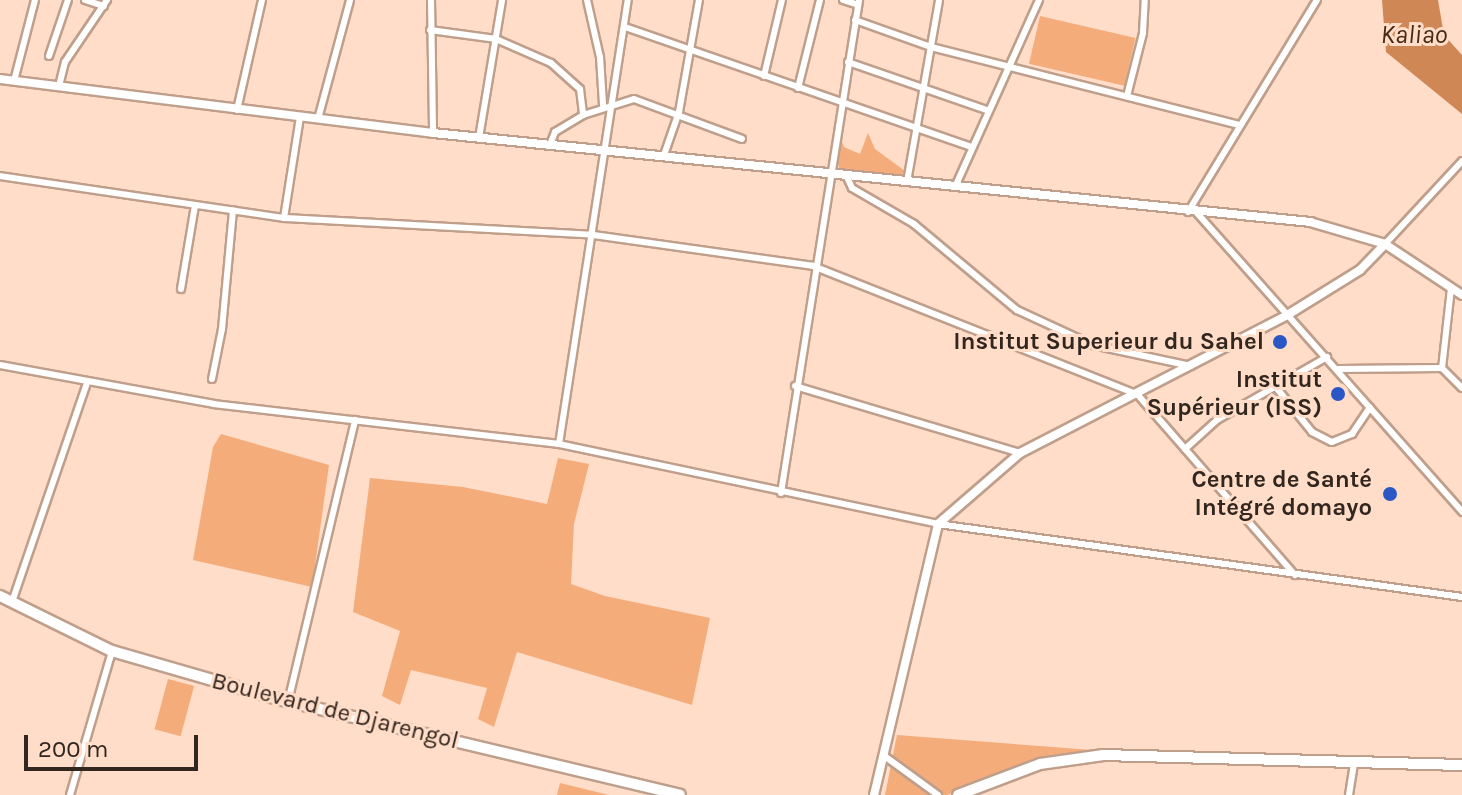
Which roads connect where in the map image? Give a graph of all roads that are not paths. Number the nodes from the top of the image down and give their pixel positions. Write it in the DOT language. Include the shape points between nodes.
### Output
graph roads {
  1 [pos="35,0"];
  2 [pos="68,0"];
  3 [pos="85,0"];
  4 [pos="262,0"];
  5 [pos="350,0"];
  6 [pos="431,0"];
  7 [pos="502,0"];
  8 [pos="587,0"];
  9 [pos="628,0"];
  10 [pos="699,0"];
  11 [pos="782,0"];
  12 [pos="820,0"];
  13 [pos="843,0"];
  14 [pos="938,0"];
  15 [pos="1039,0"];
  16 [pos="1145,0"];
  17 [pos="1317,0"];
  18 [pos="858,2"];
  19 [pos="105,3"];
  20 [pos="855,20"];
  21 [pos="625,27"];
  22 [pos="430,30"];
  23 [pos="496,39"];
  24 [pos="931,47"];
  25 [pos="691,50"];
  26 [pos="49,56"];
  27 [pos="848,62"];
  28 [pos="1010,67"];
  29 [pos="764,76"];
  30 [pos="0,79"];
  31 [pos="14,81"];
  32 [pos="59,86"];
  33 [pos="798,88"];
  34 [pos="923,88"];
  35 [pos="1127,96"];
  36 [pos="613,102"];
  37 [pos="841,103"];
  38 [pos="603,105"];
  39 [pos="237,110"];
  40 [pos="987,110"];
  41 [pos="679,112"];
  42 [pos="583,115"];
  43 [pos="300,117"];
  44 [pos="318,119"];
  45 [pos="1240,125"];
  46 [pos="917,127"];
  47 [pos="433,133"];
  48 [pos="479,138"];
  49 [pos="742,139"];
  50 [pos="551,142"];
  51 [pos="969,146"];
  52 [pos="605,149"];
  53 [pos="664,155"];
  54 [pos="1462,161"];
  55 [pos="831,174"];
  56 [pos="846,175"];
  57 [pos="0,176"];
  58 [pos="907,182"];
  59 [pos="955,187"];
  60 [pos="195,205"];
  61 [pos="233,211"];
  62 [pos="1192,212"];
  63 [pos="284,218"];
  64 [pos="593,235"];
  65 [pos="1385,244"];
  66 [pos="813,266"];
  67 [pos="1451,288"];
  68 [pos="181,289"];
  69 [pos="1462,295"];
  70 [pos="1289,314"];
  71 [pos="1327,357"];
  72 [pos="0,365"];
  73 [pos="1191,366"];
  74 [pos="1442,368"];
  75 [pos="1339,369"];
  76 [pos="212,379"];
  77 [pos="87,383"];
  78 [pos="795,386"];
  79 [pos="1275,386"];
  80 [pos="1462,388"];
  81 [pos="1138,395"];
  82 [pos="1370,407"];
  83 [pos="355,420"];
  84 [pos="559,444"];
  85 [pos="1185,449"];
  86 [pos="1020,453"];
  87 [pos="781,493"];
  88 [pos="1461,508"];
  89 [pos="938,524"];
  90 [pos="1295,575"];
  91 [pos="0,596"];
  92 [pos="1462,597"];
  93 [pos="12,602"];
  94 [pos="112,651"];
  95 [pos="288,702"];
  96 [pos="883,755"];
  97 [pos="1354,762"];
  98 [pos="1462,765"];
  99 [pos="70,795"];
  100 [pos="680,795"];
  101 [pos="874,795"];
  102 [pos="938,795"];
  103 [pos="958,795"];
  104 [pos="1349,795"];
  1 -- 31 [label="street"];
  2 -- 26 [label="street"];
  3 -- 19 [label="street"];
  4 -- 39 [label="street"];
  5 -- 44 [label="street"];
  6 -- 22 [label="street"];
  7 -- 23 [label="street"];
  8 -- 38 [label="street" via="600,57"];
  9 -- 21 [label="street"];
  10 -- 25 [label="street"];
  11 -- 29 [label="street"];
  12 -- 33 [label="street"];
  13 -- 18 [label="street"];
  14 -- 24 [label="street"];
  15 -- 28 [label="street"];
  16 -- 35 [label="street" via="1143,33"];
  17 -- 45 [label="street"];
  18 -- 20 [label="street"];
  19 -- 32 [label="street" via="65,62"];
  20 -- 24 [label="street"];
  20 -- 27 [label="street"];
  21 -- 25 [label="street"];
  21 -- 36 [label="street"];
  22 -- 23 [label="street"];
  22 -- 47 [label="street"];
  23 -- 42 [label="street" via="551,63 559,75 576,84"];
  23 -- 48 [label="street"];
  24 -- 28 [label="street"];
  24 -- 34 [label="street"];
  25 -- 29 [label="street"];
  25 -- 41 [label="street"];
  27 -- 34 [label="street"];
  27 -- 37 [label="street"];
  28 -- 35 [label="street"];
  28 -- 40 [label="street"];
  29 -- 33 [label="street"];
  30 -- 31 [label="street"];
  31 -- 32 [label="street"];
  32 -- 39 [label="street"];
  33 -- 37 [label="street"];
  34 -- 40 [label="street"];
  34 -- 46 [label="street"];
  35 -- 45 [label="street"];
  36 -- 38 [label="street"];
  36 -- 41 [label="street" via="634,99"];
  36 -- 52 [label="street"];
  37 -- 46 [label="street"];
  37 -- 55 [label="street"];
  38 -- 42 [label="street"];
  39 -- 43 [label="street"];
  40 -- 51 [label="street"];
  41 -- 49 [label="street"];
  41 -- 53 [label="street"];
  42 -- 50 [label="street" via="555,132"];
  43 -- 44 [label="street"];
  43 -- 63 [label="street"];
  44 -- 47 [label="street"];
  45 -- 62 [label="street"];
  46 -- 51 [label="street"];
  46 -- 58 [label="street"];
  47 -- 48 [label="street"];
  48 -- 50 [label="street"];
  50 -- 52 [label="street"];
  51 -- 59 [label="street"];
  52 -- 53 [label="street"];
  52 -- 64 [label="street"];
  53 -- 55 [label="street"];
  54 -- 65 [label="street"];
  55 -- 56 [label="street"];
  55 -- 66 [label="street"];
  56 -- 58 [label="street"];
  56 -- 73 [label="street" via="852,188 914,224 1017,310 1093,345"];
  57 -- 60 [label="street"];
  58 -- 59 [label="street"];
  59 -- 62 [label="street"];
  60 -- 61 [label="street"];
  60 -- 68 [label="street"];
  61 -- 63 [label="street"];
  61 -- 76 [label="street"];
  62 -- 65 [label="street" via="1310,222"];
  62 -- 70 [label="street"];
  63 -- 64 [label="street"];
  64 -- 66 [label="street"];
  64 -- 84 [label="street"];
  65 -- 67 [label="street"];
  65 -- 70 [label="street" via="1360,270"];
  66 -- 78 [label="street"];
  66 -- 81 [label="street"];
  67 -- 69 [label="street"];
  67 -- 74 [label="street"];
  70 -- 71 [label="street"];
  70 -- 73 [label="street"];
  71 -- 75 [label="street"];
  71 -- 79 [label="street"];
  72 -- 77 [label="street"];
  73 -- 81 [label="street"];
  74 -- 75 [label="street"];
  74 -- 80 [label="street"];
  75 -- 82 [label="street"];
  77 -- 83 [label="street"];
  77 -- 93 [label="street"];
  78 -- 86 [label="street"];
  78 -- 87 [label="street"];
  79 -- 82 [label="street" via="1312,432 1332,442 1352,434"];
  79 -- 85 [label="street" via="1217,420"];
  81 -- 85 [label="street"];
  81 -- 86 [label="street"];
  82 -- 88 [label="street"];
  83 -- 84 [label="street"];
  83 -- 95 [label="street"];
  84 -- 87 [label="street"];
  85 -- 90 [label="street"];
  86 -- 89 [label="street"];
  87 -- 89 [label="street"];
  89 -- 90 [label="street"];
  89 -- 96 [label="street"];
  90 -- 92 [label="street"];
  91 -- 93 [label="main road, Boulevard de Djarengol"];
  93 -- 94 [label="main road, Boulevard de Djarengol"];
  94 -- 95 [label="main road, Boulevard de Djarengol"];
  94 -- 99 [label="street"];
  95 -- 100 [label="main road, Boulevard de Djarengol"];
  96 -- 101 [label="street"];
  96 -- 102 [label="street"];
  97 -- 98 [label="main road"];
  97 -- 103 [label="main road" via="1070,757"];
  97 -- 104 [label="street"];
}
